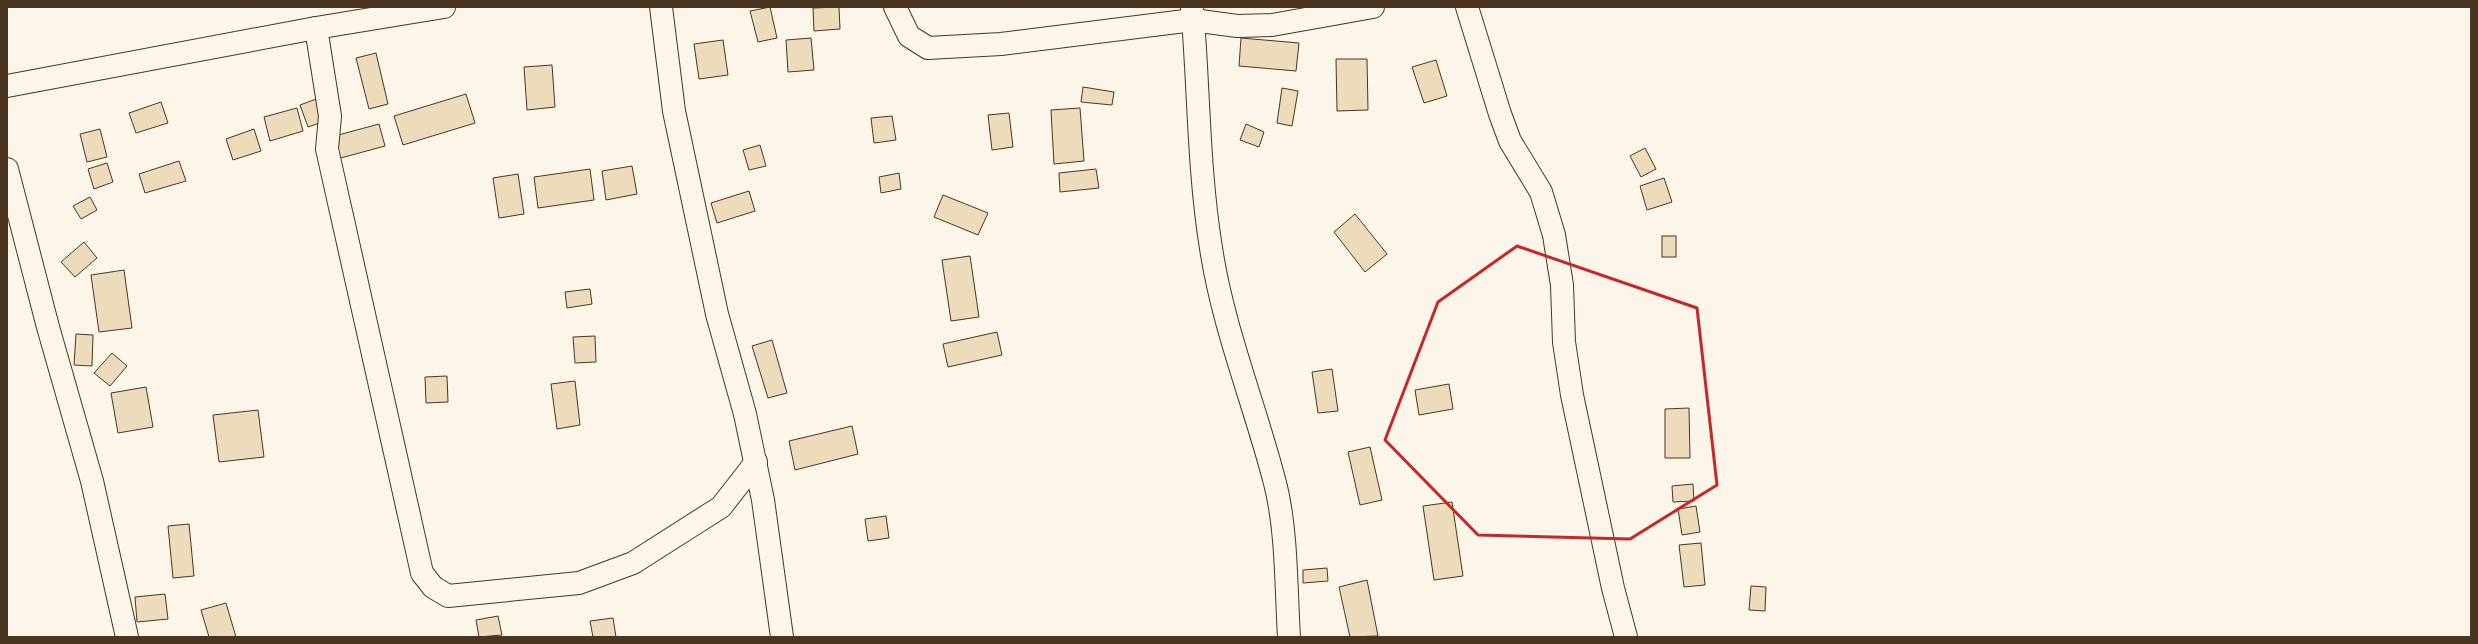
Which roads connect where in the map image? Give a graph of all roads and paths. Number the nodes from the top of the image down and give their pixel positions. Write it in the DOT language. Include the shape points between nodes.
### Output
graph roads {
  1 [pos="444,7"];
  2 [pos="661,7"];
  3 [pos="895,7"];
  4 [pos="1373,7"];
  5 [pos="1467,7"];
  6 [pos="1192,14"];
  7 [pos="316,28"];
  8 [pos="7,86"];
  9 [pos="7,169"];
  10 [pos="756,462"];
  11 [pos="127,637"];
  12 [pos="782,637"];
  13 [pos="1289,637"];
  14 [pos="1626,637"];
  1 -- 7 [label="street"];
  2 -- 10 [label="street" via="674,111 717,314"];
  3 -- 6 [label="street" via="909,36 928,48 1001,44"];
  4 -- 6 [label="street" via="1272,25 1237,26"];
  5 -- 14 [label="street" via="1510,141 1541,192 1554,235 1562,285 1564,342 1572,395 1613,588"];
  6 -- 13 [label="street" via="1199,143 1211,248 1231,338 1276,484 1281,518"];
  7 -- 8 [label="street"];
  7 -- 10 [label="street" via="330,116 328,149 422,573 433,587 448,596 579,583 633,563 720,507"];
  9 -- 11 [label="street" via="92,481"];
  10 -- 12 [label="street"];
}
